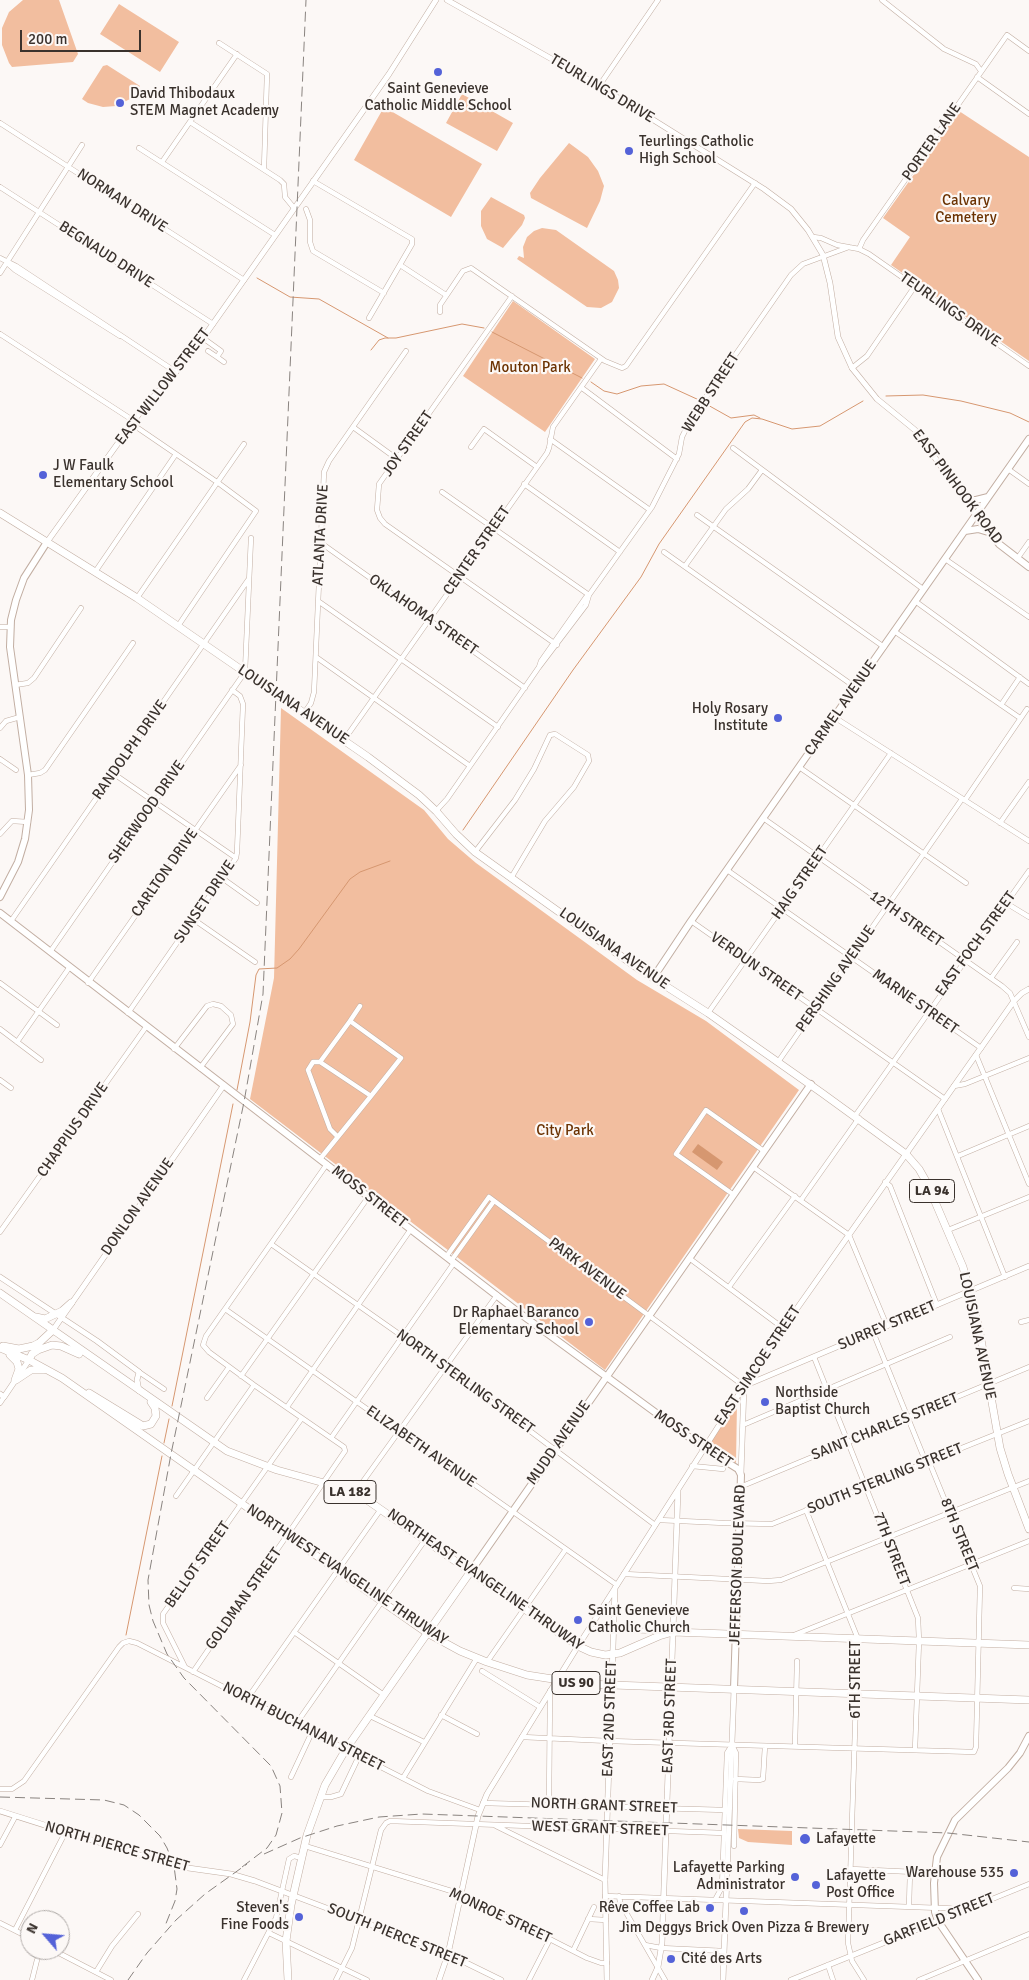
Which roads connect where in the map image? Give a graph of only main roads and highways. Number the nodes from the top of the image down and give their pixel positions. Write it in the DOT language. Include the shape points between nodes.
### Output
graph roads {
  1 [pos="1029,438"];
  2 [pos="988,497"];
  3 [pos="965,500"];
  4 [pos="0,513"];
  5 [pos="976,515"];
  6 [pos="965,531"];
  7 [pos="988,532"];
  8 [pos="47,542"];
  9 [pos="1029,567"];
  10 [pos="0,897"];
  11 [pos="0,913"];
  12 [pos="653,978"];
  13 [pos="811,1084"];
  14 [pos="0,1293"];
  15 [pos="71,1303"];
  16 [pos="34,1317"];
  17 [pos="53,1330"];
  18 [pos="0,1347"];
  19 [pos="28,1360"];
  20 [pos="98,1362"];
  21 [pos="50,1372"];
  22 [pos="606,1377"];
  23 [pos="72,1386"];
  24 [pos="139,1391"];
  25 [pos="741,1476"];
  26 [pos="1029,1530"];
  27 [pos="470,1571"];
  28 [pos="427,1633"];
  29 [pos="736,1634"];
  30 [pos="1029,1644"];
  31 [pos="734,1689"];
  32 [pos="1029,1700"];
  33 [pos="1029,1736"];
  34 [pos="288,1980"];
  35 [pos="978,1980"];
  1 -- 2 [label="main road, CARMEL AVENUE"];
  2 -- 3 [label="main road"];
  2 -- 5 [label="main road, CARMEL AVENUE"];
  4 -- 8 [label="main road, LOUISIANA AVENUE"];
  5 -- 6 [label="main road, CARMEL AVENUE"];
  5 -- 7 [label="main road, EAST PINHOOK ROAD"];
  6 -- 7 [label="main road" via="978,529"];
  6 -- 12 [label="main road, CARMEL AVENUE"];
  7 -- 9 [label="main road, EAST PINHOOK ROAD"];
  8 -- 10 [label="main road, EAST WILLOW STREET" via="24,578 13,610 10,647 30,797 28,822 18,862"];
  8 -- 12 [label="main road, LOUISIANA AVENUE" via="137,598 410,787 475,852"];
  11 -- 22 [label="main road, MOSS STREET"];
  12 -- 13 [label="main road, LOUISIANA AVENUE / LA 94"];
  13 -- 22 [label="main road, MUDD AVENUE"];
  13 -- 26 [label="main road, LOUISIANA AVENUE / LA 94" via="906,1154 927,1183 970,1291 997,1434 1012,1488"];
  14 -- 16 [label="main road, NORTHEAST EVANGELINE THRUWAY / LA 182"];
  15 -- 16 [label="main road" via="58,1316"];
  16 -- 17 [label="main road, NORTHEAST EVANGELINE THRUWAY / LA 182"];
  17 -- 18 [label="main road" via="33,1346"];
  17 -- 20 [label="main road, NORTHEAST EVANGELINE THRUWAY / LA 182"];
  18 -- 19 [label="main road, NORTHWEST EVANGELINE THRUWAY"];
  18 -- 21 [label="main road" via="17,1362 19,1369 15,1380 31,1370"];
  19 -- 20 [label="main road" via="38,1350 52,1345 69,1348"];
  19 -- 21 [label="main road, NORTHWEST EVANGELINE THRUWAY"];
  20 -- 24 [label="main road, NORTHEAST EVANGELINE THRUWAY / LA 182"];
  21 -- 23 [label="main road, NORTHWEST EVANGELINE THRUWAY"];
  22 -- 25 [label="main road, MOSS STREET" via="704,1448 736,1467"];
  22 -- 27 [label="main road, MUDD AVENUE"];
  23 -- 24 [label="main road" via="98,1397 139,1425 148,1425 154,1421 156,1412"];
  23 -- 28 [label="main road, NORTHWEST EVANGELINE THRUWAY"];
  24 -- 27 [label="main road, NORTHEAST EVANGELINE THRUWAY / LA 182" via="227,1451 354,1494"];
  25 -- 29 [label="main road, JEFFERSON BOULEVARD"];
  27 -- 28 [label="main road, MUDD AVENUE"];
  27 -- 29 [label="main road, NORTHEAST EVANGELINE THRUWAY / US 90" via="578,1646 598,1654 626,1651 673,1632"];
  28 -- 31 [label="main road, NORTHWEST EVANGELINE THRUWAY / US 90" via="487,1662 557,1680"];
  28 -- 34 [label="main road, MUDD AVENUE" via="346,1749 320,1796 293,1895 286,1941"];
  29 -- 30 [label="main road, US 90"];
  29 -- 31 [label="main road, JEFFERSON BOULEVARD"];
  31 -- 32 [label="main road, US 90"];
  33 -- 35 [label="main road" via="1016,1759 963,1811 940,1849 934,1873 934,1907 938,1921"];
}
